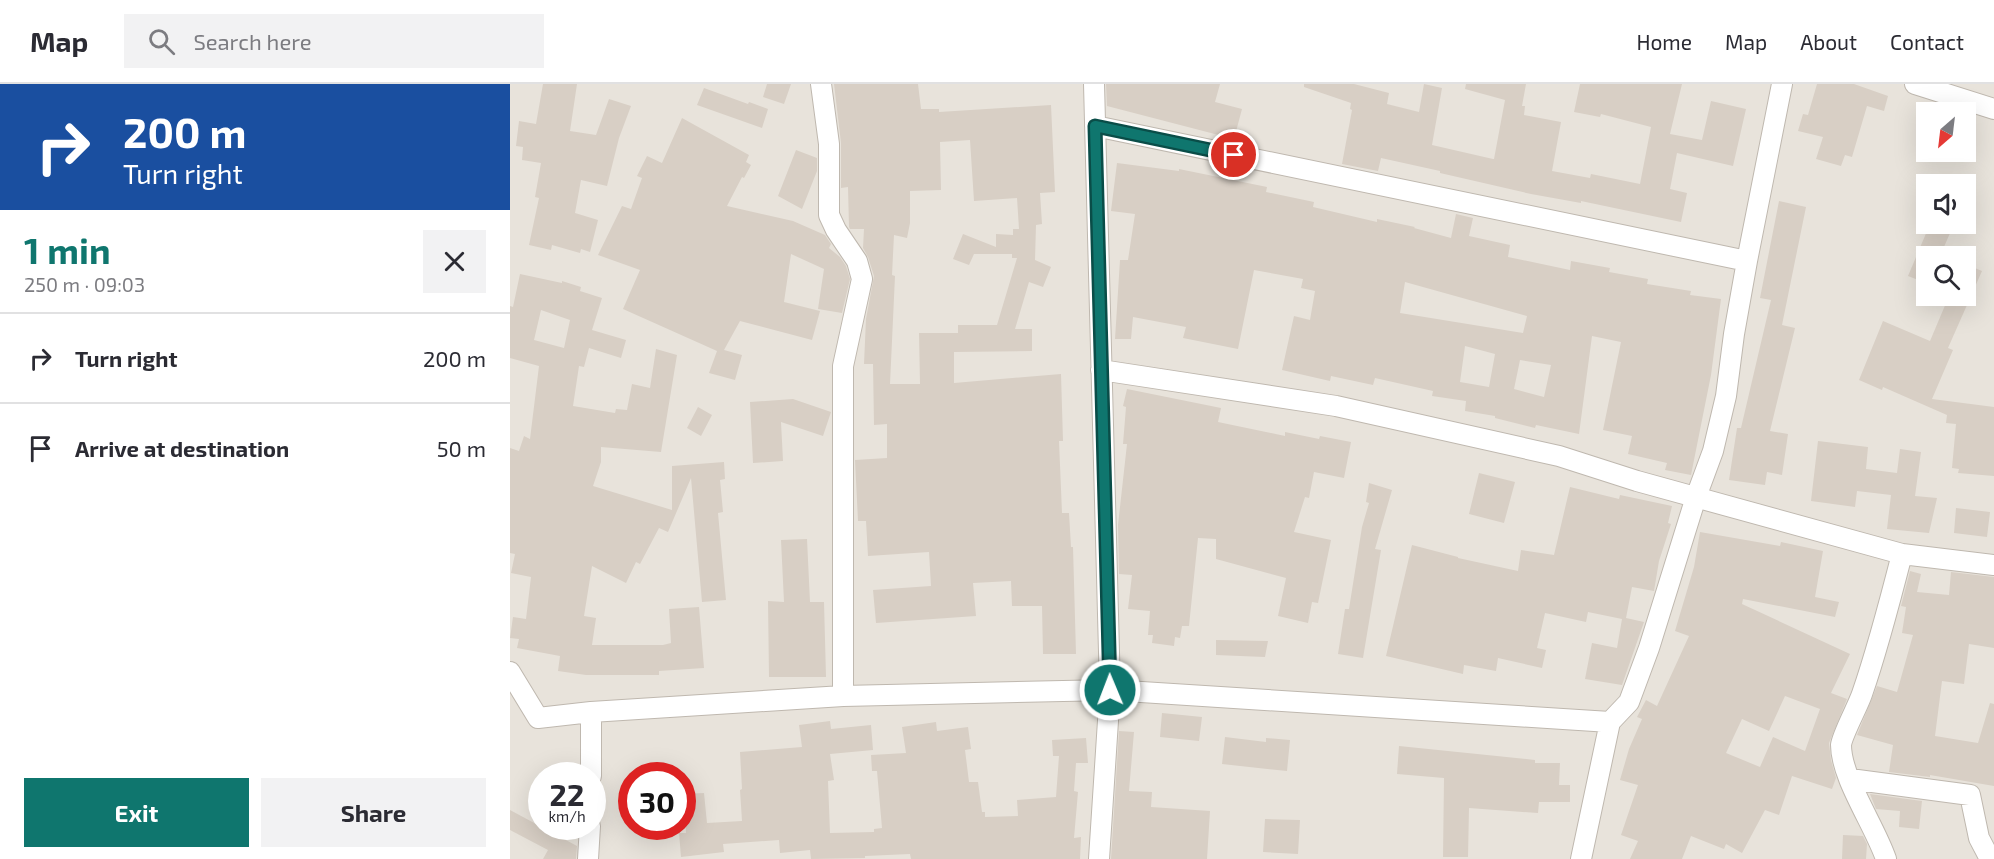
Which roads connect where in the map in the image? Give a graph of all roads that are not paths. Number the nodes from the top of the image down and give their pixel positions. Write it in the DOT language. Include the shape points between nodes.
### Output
graph roads {
  1 [pos="821,84"];
  2 [pos="1094,84"];
  3 [pos="1782,84"];
  4 [pos="1915,84"];
  5 [pos="1994,109"];
  6 [pos="1095,126"];
  7 [pos="1747,261"];
  8 [pos="1101,370"];
  9 [pos="1696,497"];
  10 [pos="1902,554"];
  11 [pos="1994,565"];
  12 [pos="510,672"];
  13 [pos="1110,690"];
  14 [pos="843,696"];
  15 [pos="591,712"];
  16 [pos="1610,722"];
  17 [pos="591,762"];
  18 [pos="1850,779"];
  19 [pos="589,840"];
  20 [pos="588,859"];
  21 [pos="1099,859"];
  22 [pos="1581,859"];
  23 [pos="1887,859"];
  24 [pos="1990,859"];
  1 -- 14 [label="street" via="829,144 829,215 857,261 861,279 843,366"];
  2 -- 6 [label="street"];
  3 -- 7 [label="street"];
  4 -- 5 [label="street"];
  6 -- 7 [label="street"];
  6 -- 8 [label="street"];
  7 -- 9 [label="street" via="1726,396 1713,451"];
  8 -- 9 [label="street" via="1347,409 1560,456"];
  8 -- 13 [label="street"];
  9 -- 10 [label="street"];
  9 -- 16 [label="street" via="1629,702"];
  10 -- 11 [label="street"];
  10 -- 18 [label="street" via="1875,658 1841,743"];
  12 -- 15 [label="street" via="538,718"];
  13 -- 14 [label="street"];
  13 -- 16 [label="street"];
  13 -- 21 [label="street"];
  14 -- 15 [label="street"];
  15 -- 17 [label="street"];
  16 -- 22 [label="street"];
  18 -- 23 [label="street"];
  18 -- 24 [label="street" via="1970,795 1979,838"];
  19 -- 20 [label="street"];
}
